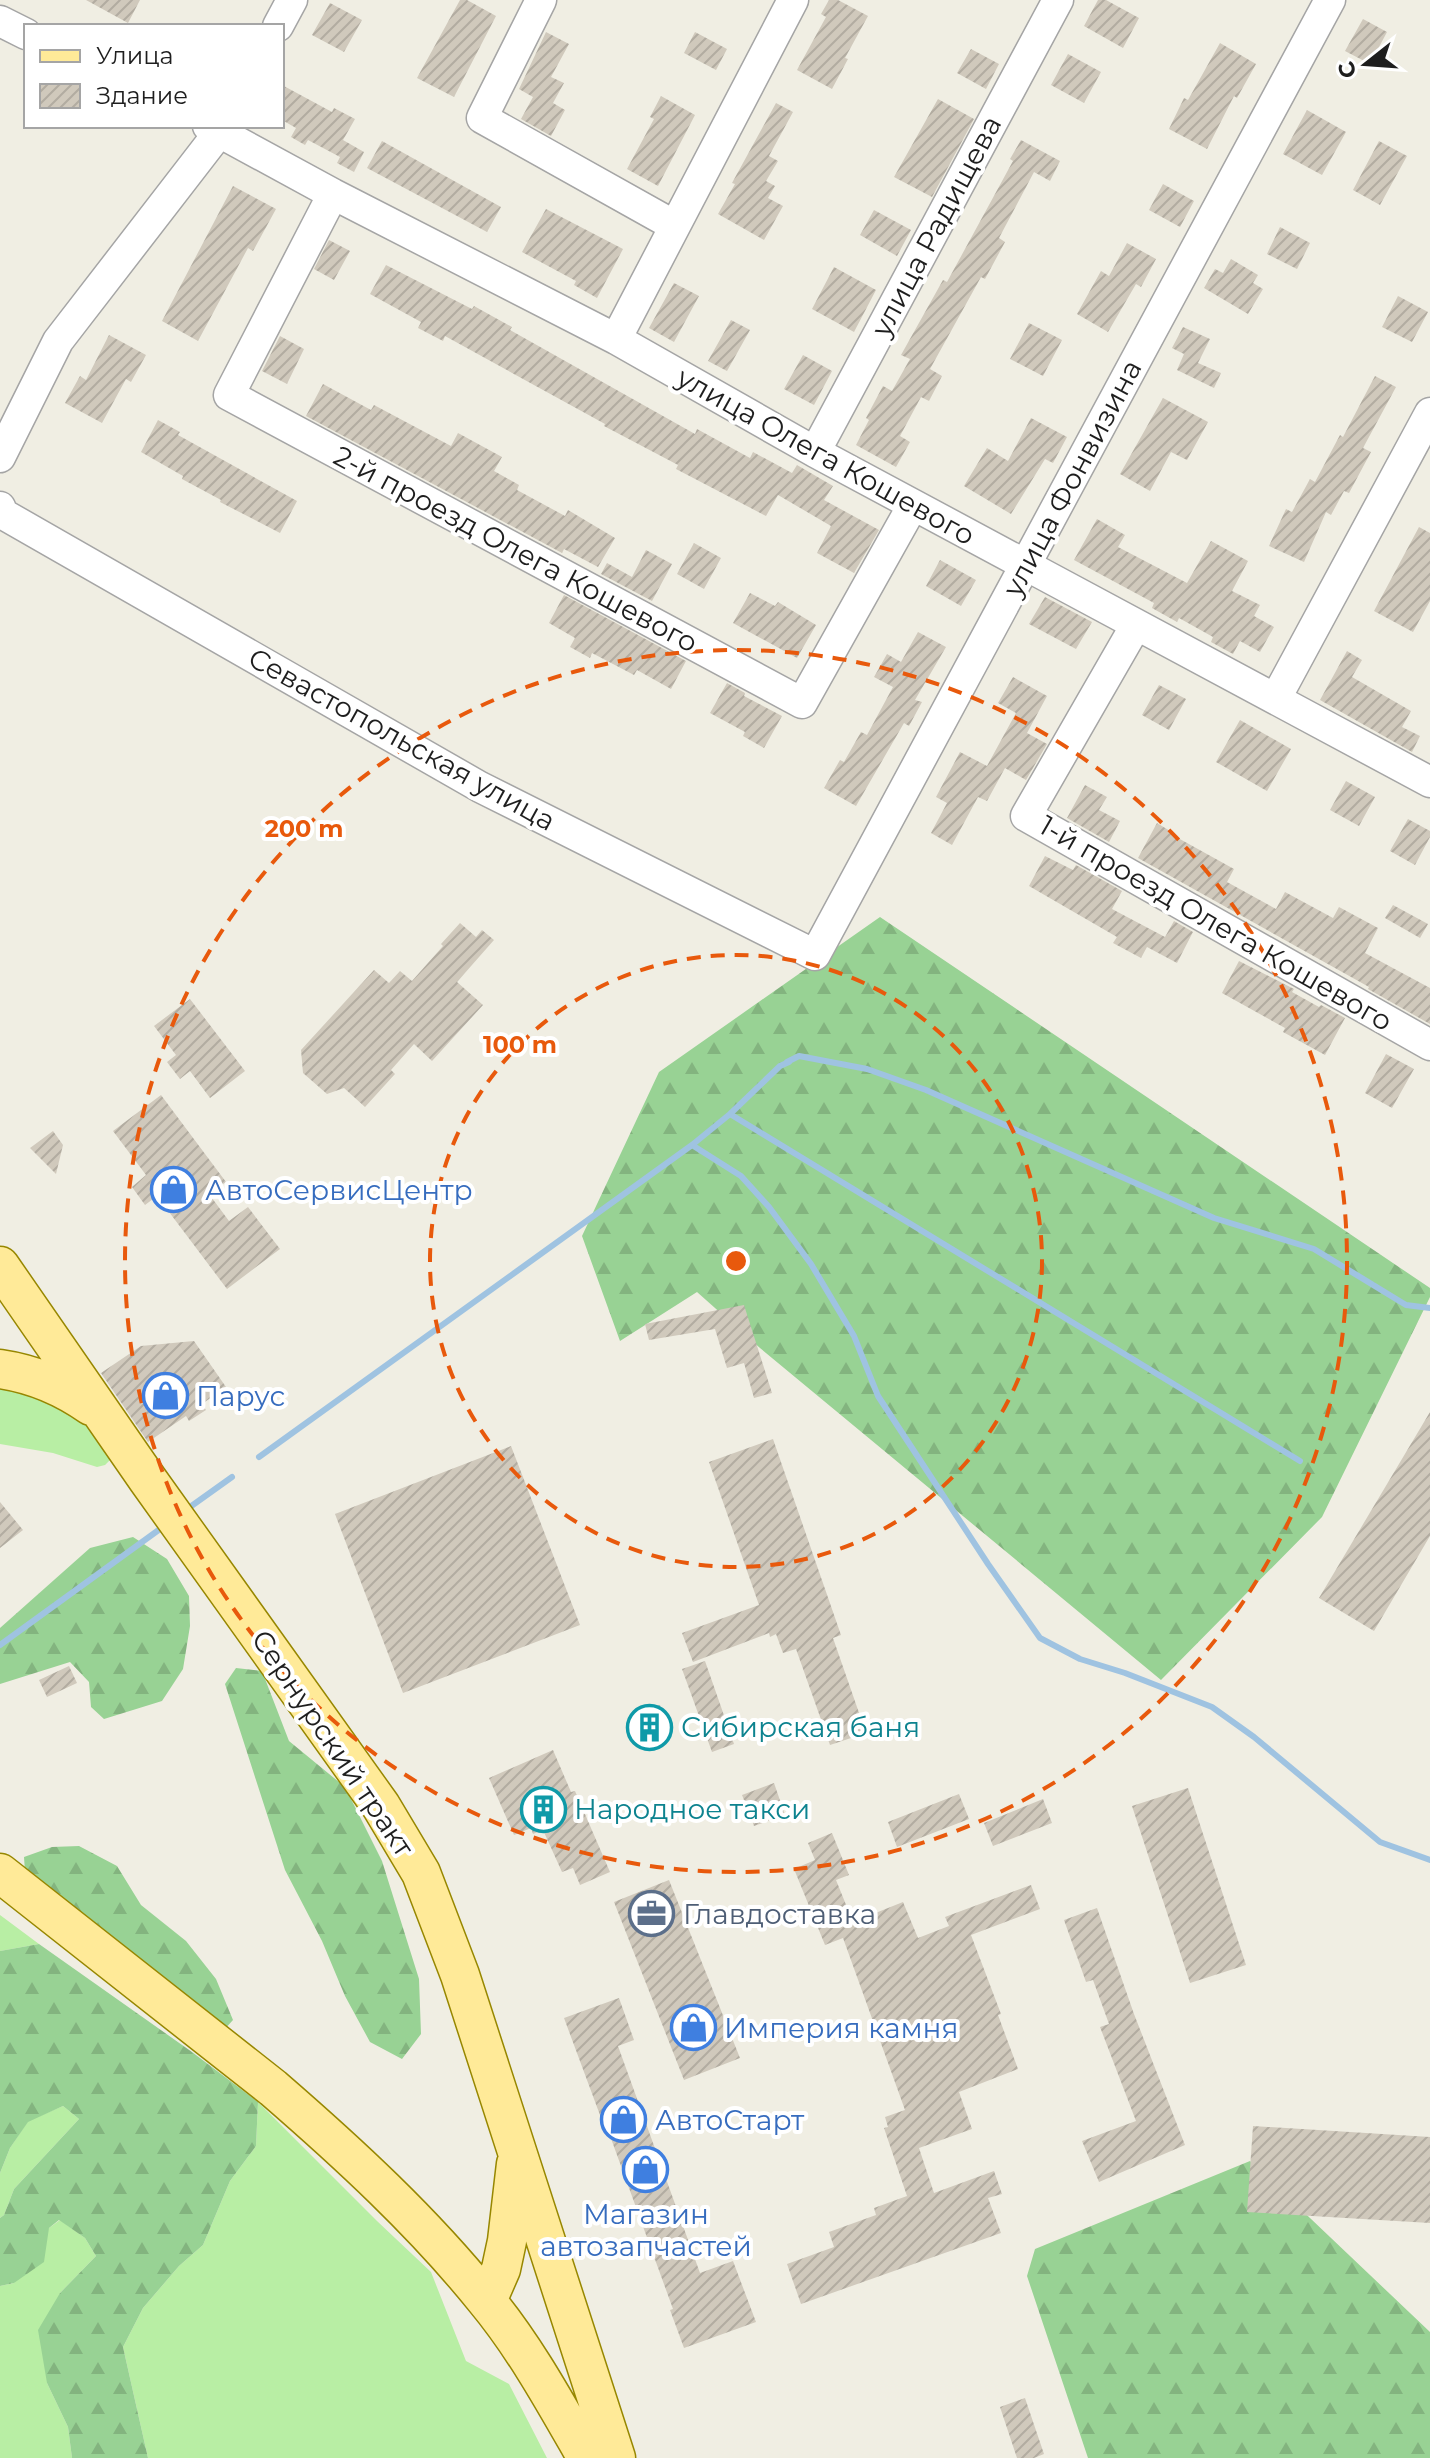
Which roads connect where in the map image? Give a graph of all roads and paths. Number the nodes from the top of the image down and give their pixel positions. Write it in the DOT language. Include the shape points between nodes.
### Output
graph roads {
  1 [pos="292,0"];
  2 [pos="541,0"];
  3 [pos="793,0"];
  4 [pos="1058,0"];
  5 [pos="1330,0"];
  6 [pos="0,21"];
  7 [pos="279,24"];
  8 [pos="24,33"];
  9 [pos="218,128"];
  10 [pos="333,194"];
  11 [pos="675,226"];
  12 [pos="616,339"];
  13 [pos="1430,413"];
  14 [pos="815,452"];
  15 [pos="0,457"];
  16 [pos="913,505"];
  17 [pos="0,507"];
  18 [pos="1025,565"];
  19 [pos="1136,625"];
  20 [pos="1276,698"];
  21 [pos="1430,782"];
  22 [pos="815,955"];
  23 [pos="1430,1045"];
  24 [pos="0,1266"];
  25 [pos="0,1369"];
  26 [pos="103,1415"];
  27 [pos="0,1873"];
  28 [pos="517,2152"];
  29 [pos="487,2301"];
  30 [pos="587,2458"];
  31 [pos="616,2458"];
  1 -- 7 [label="street"];
  2 -- 11 [label="street" via="482,118"];
  3 -- 11 [label="street"];
  4 -- 14 [label="street, улица Радищева"];
  5 -- 18 [label="street, улица Фонвизина"];
  6 -- 8 [label="street"];
  9 -- 10 [label="street, улица Олега Кошевого"];
  9 -- 15 [label="street" via="58,341"];
  10 -- 12 [label="street, улица Олега Кошевого"];
  10 -- 16 [label="street, 2-й проезд Олега Кошевого" via="229,395 774,688 802,703"];
  11 -- 12 [label="street"];
  12 -- 14 [label="street, улица Олега Кошевого"];
  13 -- 20 [label="street"];
  14 -- 16 [label="street, улица Олега Кошевого"];
  16 -- 18 [label="street, улица Олега Кошевого"];
  17 -- 22 [label="street, Севастопольская улица" via="3,514 480,787"];
  18 -- 19 [label="street, улица Олега Кошевого"];
  18 -- 22 [label="street, улица Фонвизина"];
  19 -- 20 [label="street, улица Олега Кошевого"];
  19 -- 23 [label="street, 1-й проезд Олега Кошевого" via="1026,816"];
  20 -- 21 [label="street, улица Олега Кошевого"];
  24 -- 26 [label="main road, Сернурский тракт"];
  25 -- 26 [label="main road" via="71,1392"];
  26 -- 28 [label="main road, Сернурский тракт" via="402,1839 452,1951"];
  27 -- 29 [label="main road" via="306,2117"];
  28 -- 29 [label="main road" via="507,2241"];
  28 -- 31 [label="main road, Сернурский тракт"];
  29 -- 30 [label="main road"];
}
